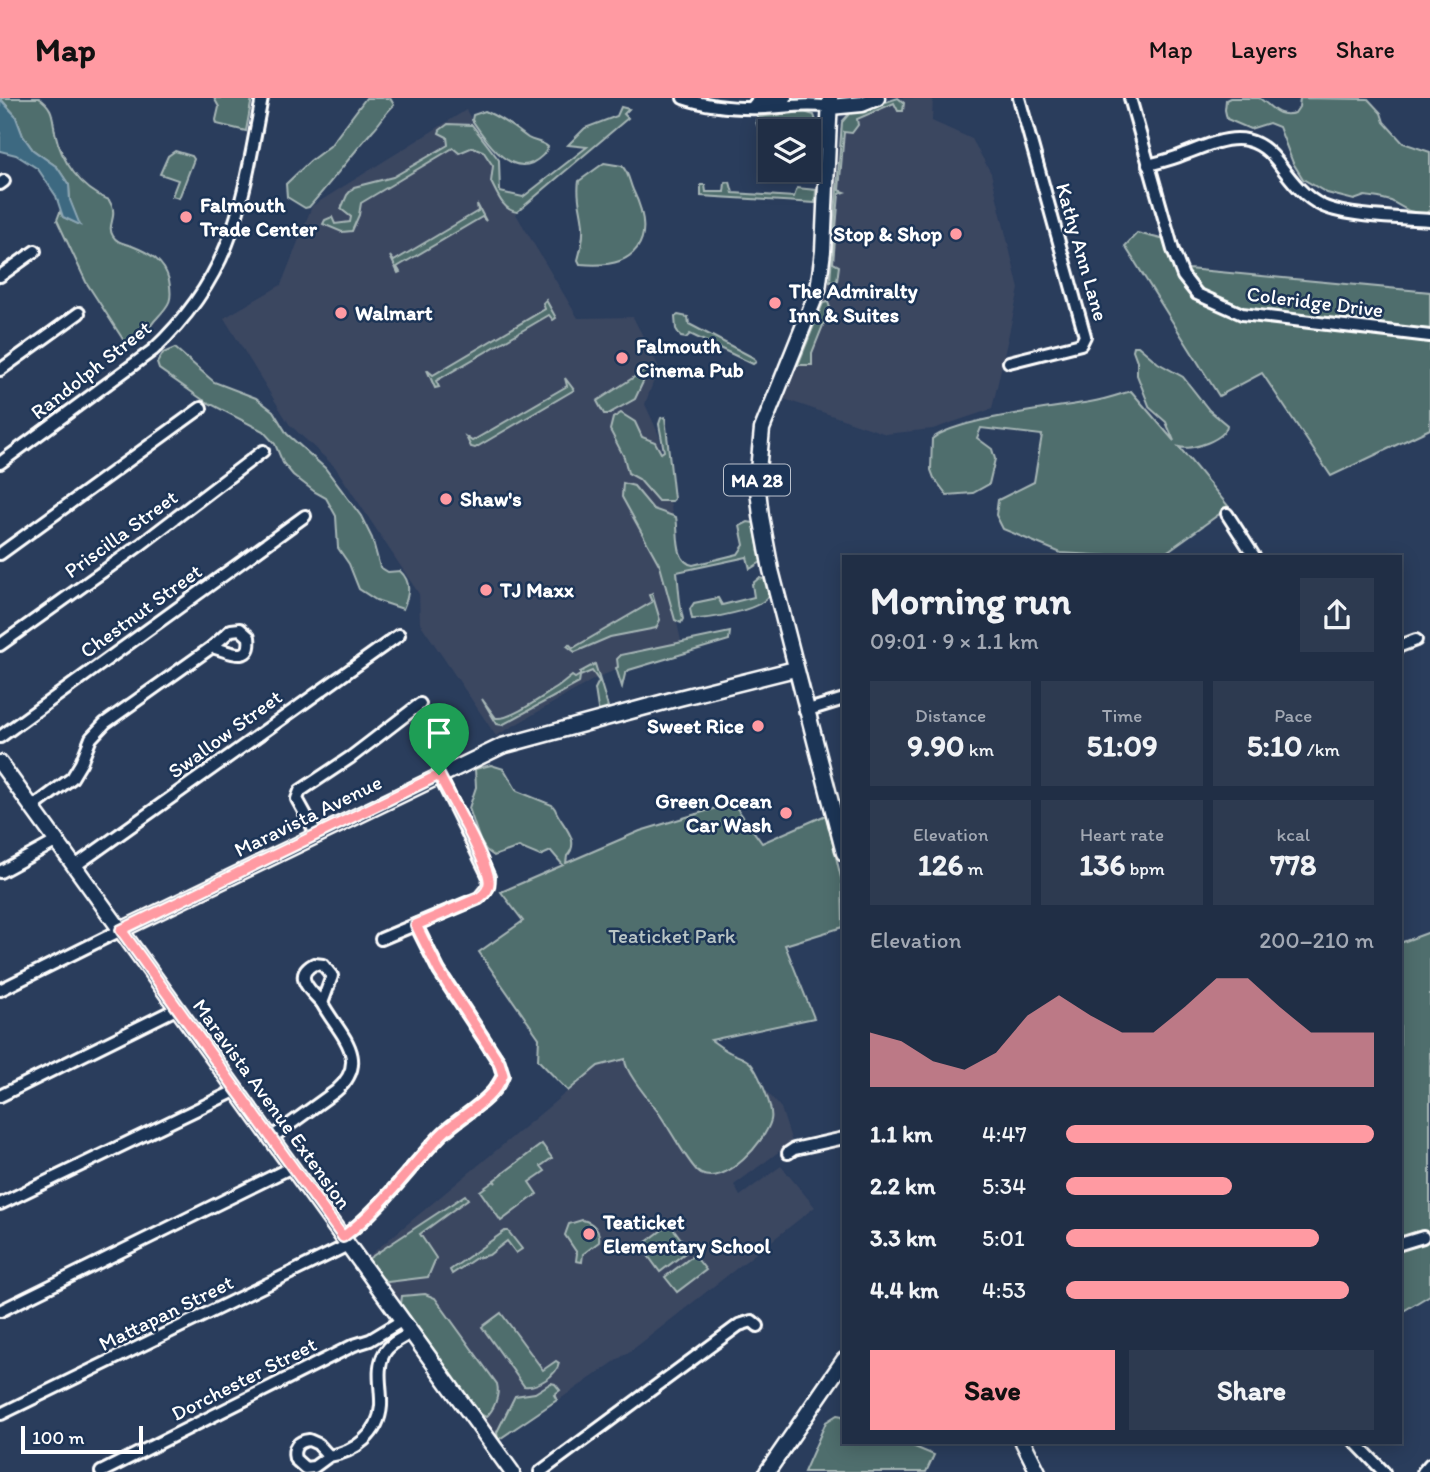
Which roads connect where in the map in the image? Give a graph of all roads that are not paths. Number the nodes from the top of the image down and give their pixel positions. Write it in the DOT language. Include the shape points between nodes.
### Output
graph roads {
  1 [pos="262,98"];
  2 [pos="683,98"];
  3 [pos="786,98"];
  4 [pos="877,98"];
  5 [pos="1019,98"];
  6 [pos="1130,98"];
  7 [pos="830,103"];
  8 [pos="752,106"];
  9 [pos="1148,165"];
  10 [pos="1430,220"];
  11 [pos="35,251"];
  12 [pos="0,276"];
  13 [pos="79,313"];
  14 [pos="1430,336"];
  15 [pos="1009,362"];
  16 [pos="0,370"];
  17 [pos="201,408"];
  18 [pos="263,451"];
  19 [pos="0,463"];
  20 [pos="1227,514"];
  21 [pos="305,516"];
  22 [pos="0,554"];
  23 [pos="1253,555"];
  24 [pos="399,635"];
  25 [pos="1416,640"];
  26 [pos="0,645"];
  27 [pos="1402,645"];
  28 [pos="212,647"];
  29 [pos="795,669"];
  30 [pos="842,700"];
  31 [pos="420,704"];
  32 [pos="806,711"];
  33 [pos="0,737"];
  34 [pos="0,763"];
  35 [pos="439,775"];
  36 [pos="33,807"];
  37 [pos="317,835"];
  38 [pos="57,841"];
  39 [pos="842,846"];
  40 [pos="75,866"];
  41 [pos="0,872"];
  42 [pos="416,925"];
  43 [pos="121,930"];
  44 [pos="381,939"];
  45 [pos="0,990"];
  46 [pos="322,1003"];
  47 [pos="176,1009"];
  48 [pos="235,1091"];
  49 [pos="0,1096"];
  50 [pos="271,1138"];
  51 [pos="842,1138"];
  52 [pos="788,1153"];
  53 [pos="292,1167"];
  54 [pos="0,1204"];
  55 [pos="1423,1237"];
  56 [pos="345,1241"];
  57 [pos="1402,1243"];
  58 [pos="0,1311"];
  59 [pos="402,1320"];
  60 [pos="758,1326"];
  61 [pos="412,1332"];
  62 [pos="842,1363"];
  63 [pos="1,1415"];
  64 [pos="1024,1444"];
  65 [pos="1357,1444"];
  66 [pos="330,1456"];
  67 [pos="1430,1464"];
  68 [pos="101,1472"];
  69 [pos="512,1472"];
  70 [pos="540,1472"];
  71 [pos="767,1472"];
  72 [pos="1038,1472"];
  73 [pos="1384,1472"];
  74 [pos="1423,1472"];
  1 -- 19 [label="street, Randolph Street" via="244,195 232,236 209,282 171,332 136,364"];
  2 -- 8 [label="street" via="713,106"];
  3 -- 8 [label="street" via="757,101"];
  4 -- 7 [label="main road" via="862,104"];
  5 -- 15 [label="street, Kathy Ann Lane" via="1085,336 1081,344"];
  6 -- 9 [label="street, Coleridge Drive"];
  7 -- 8 [label="street"];
  7 -- 29 [label="main road, MA 28" via="823,251 816,299 769,407 757,481"];
  9 -- 10 [label="street" via="1240,138 1268,149 1304,193 1323,206"];
  9 -- 14 [label="street, Coleridge Drive" via="1173,250 1197,294 1242,314"];
  11 -- 12 [label="street"];
  13 -- 16 [label="street"];
  17 -- 22 [label="street"];
  18 -- 26 [label="street, Priscilla Street"];
  20 -- 23 [label="street"];
  21 -- 33 [label="street, Chestnut Street"];
  24 -- 40 [label="street, Swallow Street"];
  25 -- 27 [label="street"];
  28 -- 36 [label="street" via="105,723 91,738 72,778"];
  29 -- 32 [label="main road, MA 28"];
  29 -- 35 [label="main road, Maravista Avenue" via="515,742"];
  30 -- 32 [label="street"];
  31 -- 37 [label="street" via="300,791 297,799"];
  32 -- 39 [label="main road, MA 28"];
  34 -- 36 [label="main road"];
  35 -- 37 [label="main road, Maravista Avenue"];
  35 -- 42 [label="street" via="489,882 479,898"];
  36 -- 38 [label="main road"];
  37 -- 43 [label="main road, Maravista Avenue"];
  38 -- 40 [label="main road"];
  38 -- 41 [label="street"];
  40 -- 43 [label="main road"];
  42 -- 44 [label="street"];
  42 -- 56 [label="street, Mattapan Street" via="503,1075 493,1091 443,1133"];
  43 -- 45 [label="street"];
  43 -- 47 [label="main road, Maravista Avenue Extension"];
  46 -- 50 [label="street" via="348,1042 350,1072 341,1088"];
  47 -- 48 [label="main road, Maravista Avenue Extension"];
  47 -- 49 [label="street"];
  48 -- 50 [label="main road, Maravista Avenue Extension"];
  48 -- 54 [label="street"];
  50 -- 53 [label="main road, Maravista Avenue Extension"];
  51 -- 52 [label="street"];
  53 -- 56 [label="main road, Maravista Avenue Extension"];
  53 -- 58 [label="street"];
  55 -- 57 [label="street"];
  56 -- 59 [label="main road, Maravista Avenue Extension"];
  56 -- 63 [label="street, Mattapan Street"];
  59 -- 61 [label="main road, Maravista Avenue Extension"];
  59 -- 68 [label="street, Dorchester Street"];
  60 -- 70 [label="street" via="752,1321 739,1325"];
  61 -- 66 [label="street" via="392,1344 383,1357 380,1410 372,1430 353,1449"];
  61 -- 69 [label="main road, Maravista Avenue Extension"];
  62 -- 71 [label="main road"];
  64 -- 72 [label="main road"];
  65 -- 73 [label="street"];
  67 -- 74 [label="street"];
}
